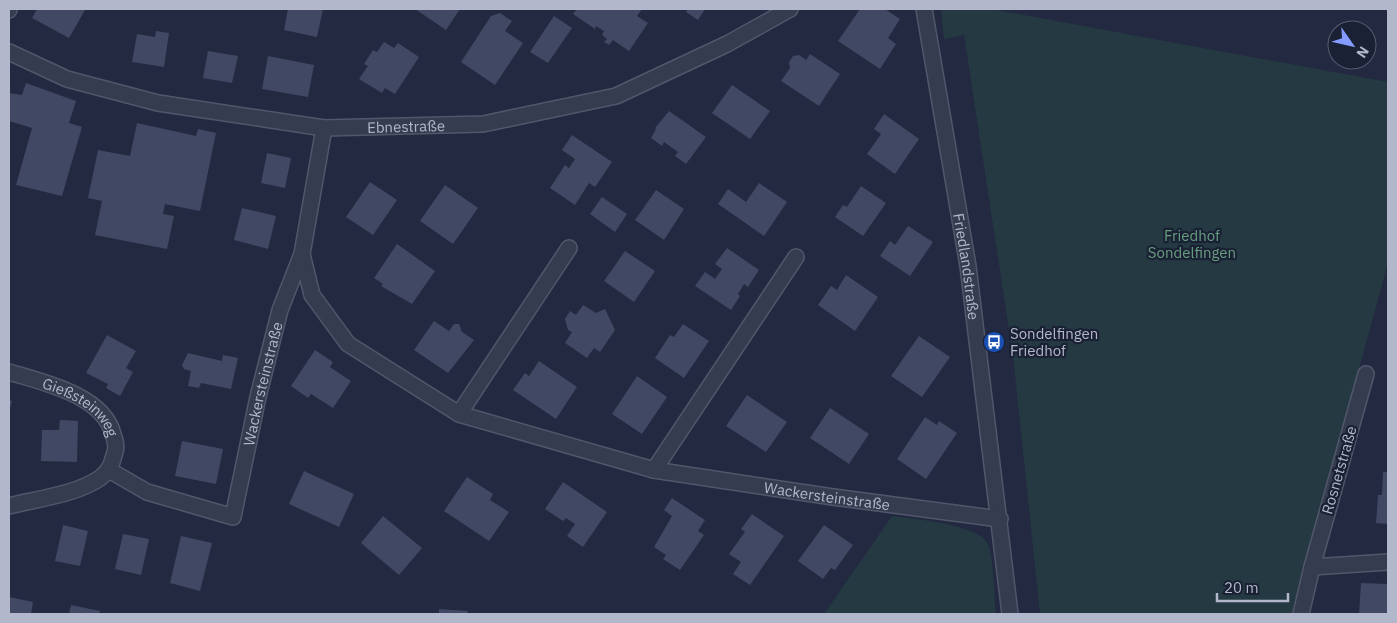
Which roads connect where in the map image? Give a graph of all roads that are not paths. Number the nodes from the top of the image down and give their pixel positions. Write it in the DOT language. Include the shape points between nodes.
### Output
graph roads {
  1 [pos="790,9"];
  2 [pos="924,9"];
  3 [pos="9,52"];
  4 [pos="324,128"];
  5 [pos="569,248"];
  6 [pos="302,254"];
  7 [pos="796,257"];
  8 [pos="9,372"];
  9 [pos="1366,374"];
  10 [pos="459,414"];
  11 [pos="110,470"];
  12 [pos="654,470"];
  13 [pos="9,506"];
  14 [pos="233,517"];
  15 [pos="1000,519"];
  16 [pos="1388,562"];
  17 [pos="1312,567"];
  18 [pos="1010,614"];
  19 [pos="1301,614"];
  1 -- 4 [label="street, Ebnestraße" via="727,44 616,96 483,124"];
  2 -- 15 [label="street, Friedlandstraße" via="968,266"];
  3 -- 4 [label="street, Ebnestraße" via="67,79 158,103"];
  4 -- 6 [label="street, Wackersteinstraße"];
  5 -- 10 [label="street"];
  6 -- 10 [label="street, Wackersteinstraße" via="312,295 348,344"];
  6 -- 14 [label="street, Wackersteinstraße" via="280,310"];
  7 -- 12 [label="street"];
  8 -- 11 [label="street, Gießsteinweg" via="57,387 92,404 111,425 117,447"];
  9 -- 17 [label="street, Rosnetstraße"];
  10 -- 12 [label="street, Wackersteinstraße"];
  11 -- 13 [label="street, Gießsteinweg" via="78,488"];
  11 -- 14 [label="street, Gießsteinweg" via="146,492"];
  12 -- 15 [label="street, Wackersteinstraße"];
  15 -- 18 [label="street, Friedlandstraße"];
  16 -- 17 [label="street"];
  17 -- 19 [label="street, Rosnetstraße"];
}
